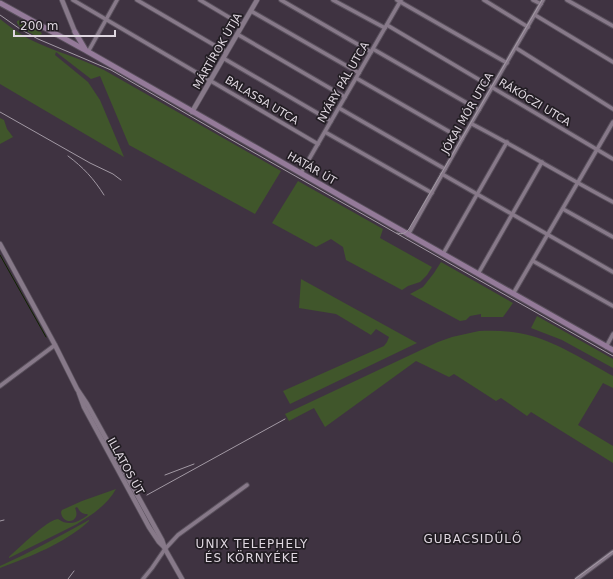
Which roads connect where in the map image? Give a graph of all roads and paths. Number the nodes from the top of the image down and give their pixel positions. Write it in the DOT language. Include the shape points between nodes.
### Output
graph roads {
  1 [pos="62,0"];
  2 [pos="73,0"];
  3 [pos="117,0"];
  4 [pos="137,0"];
  5 [pos="200,0"];
  6 [pos="257,0"];
  7 [pos="281,0"];
  8 [pos="333,0"];
  9 [pos="484,0"];
  10 [pos="533,0"];
  11 [pos="543,0"];
  12 [pos="567,0"];
  13 [pos="399,1"];
  14 [pos="0,3"];
  15 [pos="541,4"];
  16 [pos="251,11"];
  17 [pos="535,15"];
  18 [pos="106,20"];
  19 [pos="242,25"];
  20 [pos="528,26"];
  21 [pos="613,26"];
  22 [pos="386,27"];
  23 [pos="75,32"];
  24 [pos="237,34"];
  25 [pos="72,43"];
  26 [pos="516,48"];
  27 [pos="372,50"];
  28 [pos="87,51"];
  29 [pos="226,52"];
  30 [pos="223,58"];
  31 [pos="613,62"];
  32 [pos="507,63"];
  33 [pos="359,73"];
  34 [pos="356,78"];
  35 [pos="210,80"];
  36 [pos="492,88"];
  37 [pos="345,97"];
  38 [pos="339,108"];
  39 [pos="613,109"];
  40 [pos="480,110"];
  41 [pos="192,112"];
  42 [pos="331,121"];
  43 [pos="613,122"];
  44 [pos="472,124"];
  45 [pos="325,132"];
  46 [pos="462,139"];
  47 [pos="507,142"];
  48 [pos="318,144"];
  49 [pos="597,149"];
  50 [pos="613,158"];
  51 [pos="542,162"];
  52 [pos="445,169"];
  53 [pos="301,173"];
  54 [pos="442,174"];
  55 [pos="578,183"];
  56 [pos="432,192"];
  57 [pos="478,194"];
  58 [pos="613,202"];
  59 [pos="562,209"];
  60 [pos="512,214"];
  61 [pos="408,235"];
  62 [pos="548,235"];
  63 [pos="613,237"];
  64 [pos="0,244"];
  65 [pos="443,254"];
  66 [pos="533,261"];
  67 [pos="613,272"];
  68 [pos="478,274"];
  69 [pos="513,294"];
  70 [pos="613,306"];
  71 [pos="613,334"];
  72 [pos="55,345"];
  73 [pos="606,346"];
  74 [pos="613,350"];
  75 [pos="0,386"];
  76 [pos="247,485"];
  77 [pos="165,549"];
  78 [pos="613,552"];
  79 [pos="143,579"];
  80 [pos="182,579"];
  81 [pos="577,579"];
  1 -- 23 [label="street"];
  2 -- 18 [label="street, BALASSA UTCA"];
  3 -- 18 [label="street"];
  4 -- 29 [label="street"];
  5 -- 19 [label="street"];
  6 -- 16 [label="street, MÁRTÍROK ÚTJA"];
  7 -- 27 [label="street"];
  8 -- 22 [label="street, RÁKÓCZI UTCA"];
  9 -- 20 [label="street"];
  10 -- 15 [label="street"];
  11 -- 15 [label="street, JÓKAI MÓR UTCA"];
  12 -- 21 [label="street"];
  13 -- 22 [label="street, NYÁRY PÁL UTCA"];
  13 -- 32 [label="street"];
  14 -- 25 [label="main road, HATÁR ÚT"];
  15 -- 17 [label="street, JÓKAI MÓR UTCA"];
  16 -- 19 [label="street, MÁRTÍROK ÚTJA"];
  16 -- 33 [label="street"];
  17 -- 20 [label="street, JÓKAI MÓR UTCA"];
  17 -- 31 [label="street"];
  18 -- 28 [label="street"];
  18 -- 35 [label="street, BALASSA UTCA"];
  19 -- 24 [label="street, MÁRTÍROK ÚTJA"];
  20 -- 26 [label="street, JÓKAI MÓR UTCA"];
  22 -- 27 [label="street, NYÁRY PÁL UTCA"];
  22 -- 36 [label="street, RÁKÓCZI UTCA"];
  23 -- 25 [label="main road" via="76,36"];
  23 -- 28 [label="main road"];
  24 -- 29 [label="street, MÁRTÍROK ÚTJA"];
  24 -- 37 [label="street"];
  25 -- 28 [label="main road, HATÁR ÚT"];
  26 -- 32 [label="street, JÓKAI MÓR UTCA"];
  26 -- 39 [label="street"];
  27 -- 33 [label="street, NYÁRY PÁL UTCA"];
  27 -- 40 [label="street"];
  28 -- 41 [label="main road, HATÁR ÚT"];
  29 -- 30 [label="street, MÁRTÍROK ÚTJA"];
  30 -- 35 [label="street, MÁRTÍROK ÚTJA"];
  30 -- 42 [label="street"];
  32 -- 36 [label="street, JÓKAI MÓR UTCA"];
  33 -- 34 [label="street, NYÁRY PÁL UTCA"];
  34 -- 37 [label="street, NYÁRY PÁL UTCA"];
  34 -- 46 [label="street"];
  35 -- 41 [label="street, MÁRTÍROK ÚTJA"];
  35 -- 48 [label="street, BALASSA UTCA"];
  36 -- 40 [label="street, JÓKAI MÓR UTCA"];
  36 -- 49 [label="street, RÁKÓCZI UTCA"];
  37 -- 38 [label="street, NYÁRY PÁL UTCA"];
  38 -- 42 [label="street, NYÁRY PÁL UTCA"];
  38 -- 52 [label="street"];
  40 -- 44 [label="street, JÓKAI MÓR UTCA"];
  41 -- 53 [label="main road, HATÁR ÚT"];
  42 -- 45 [label="street, NYÁRY PÁL UTCA"];
  43 -- 49 [label="street"];
  44 -- 46 [label="street, JÓKAI MÓR UTCA"];
  44 -- 47 [label="street"];
  45 -- 48 [label="street, NYÁRY PÁL UTCA"];
  45 -- 56 [label="street"];
  46 -- 52 [label="street, JÓKAI MÓR UTCA"];
  47 -- 51 [label="street"];
  47 -- 57 [label="street"];
  48 -- 53 [label="street, NYÁRY PÁL UTCA"];
  49 -- 50 [label="street, RÁKÓCZI UTCA"];
  49 -- 55 [label="street"];
  51 -- 55 [label="street"];
  51 -- 60 [label="street"];
  52 -- 54 [label="street, JÓKAI MÓR UTCA"];
  53 -- 61 [label="main road, HATÁR ÚT"];
  54 -- 56 [label="street, JÓKAI MÓR UTCA"];
  54 -- 57 [label="street"];
  55 -- 58 [label="street"];
  55 -- 59 [label="street"];
  56 -- 61 [label="street, JÓKAI MÓR UTCA"];
  57 -- 60 [label="street"];
  57 -- 65 [label="street"];
  59 -- 62 [label="street"];
  59 -- 63 [label="street"];
  60 -- 62 [label="street"];
  60 -- 68 [label="street"];
  61 -- 65 [label="main road, HATÁR ÚT"];
  62 -- 66 [label="street"];
  62 -- 67 [label="street"];
  64 -- 72 [label="street, ILLATOS ÚT"];
  65 -- 68 [label="main road, HATÁR ÚT"];
  66 -- 69 [label="street"];
  66 -- 70 [label="street"];
  68 -- 69 [label="main road, HATÁR ÚT"];
  69 -- 73 [label="main road, HATÁR ÚT"];
  71 -- 73 [label="street"];
  72 -- 75 [label="street"];
  72 -- 77 [label="street, ILLATOS ÚT"];
  73 -- 74 [label="main road, HATÁR ÚT"];
  76 -- 77 [label="street" via="178,535"];
  77 -- 79 [label="street"];
  77 -- 80 [label="street, ILLATOS ÚT"];
  78 -- 81 [label="street"];
}
